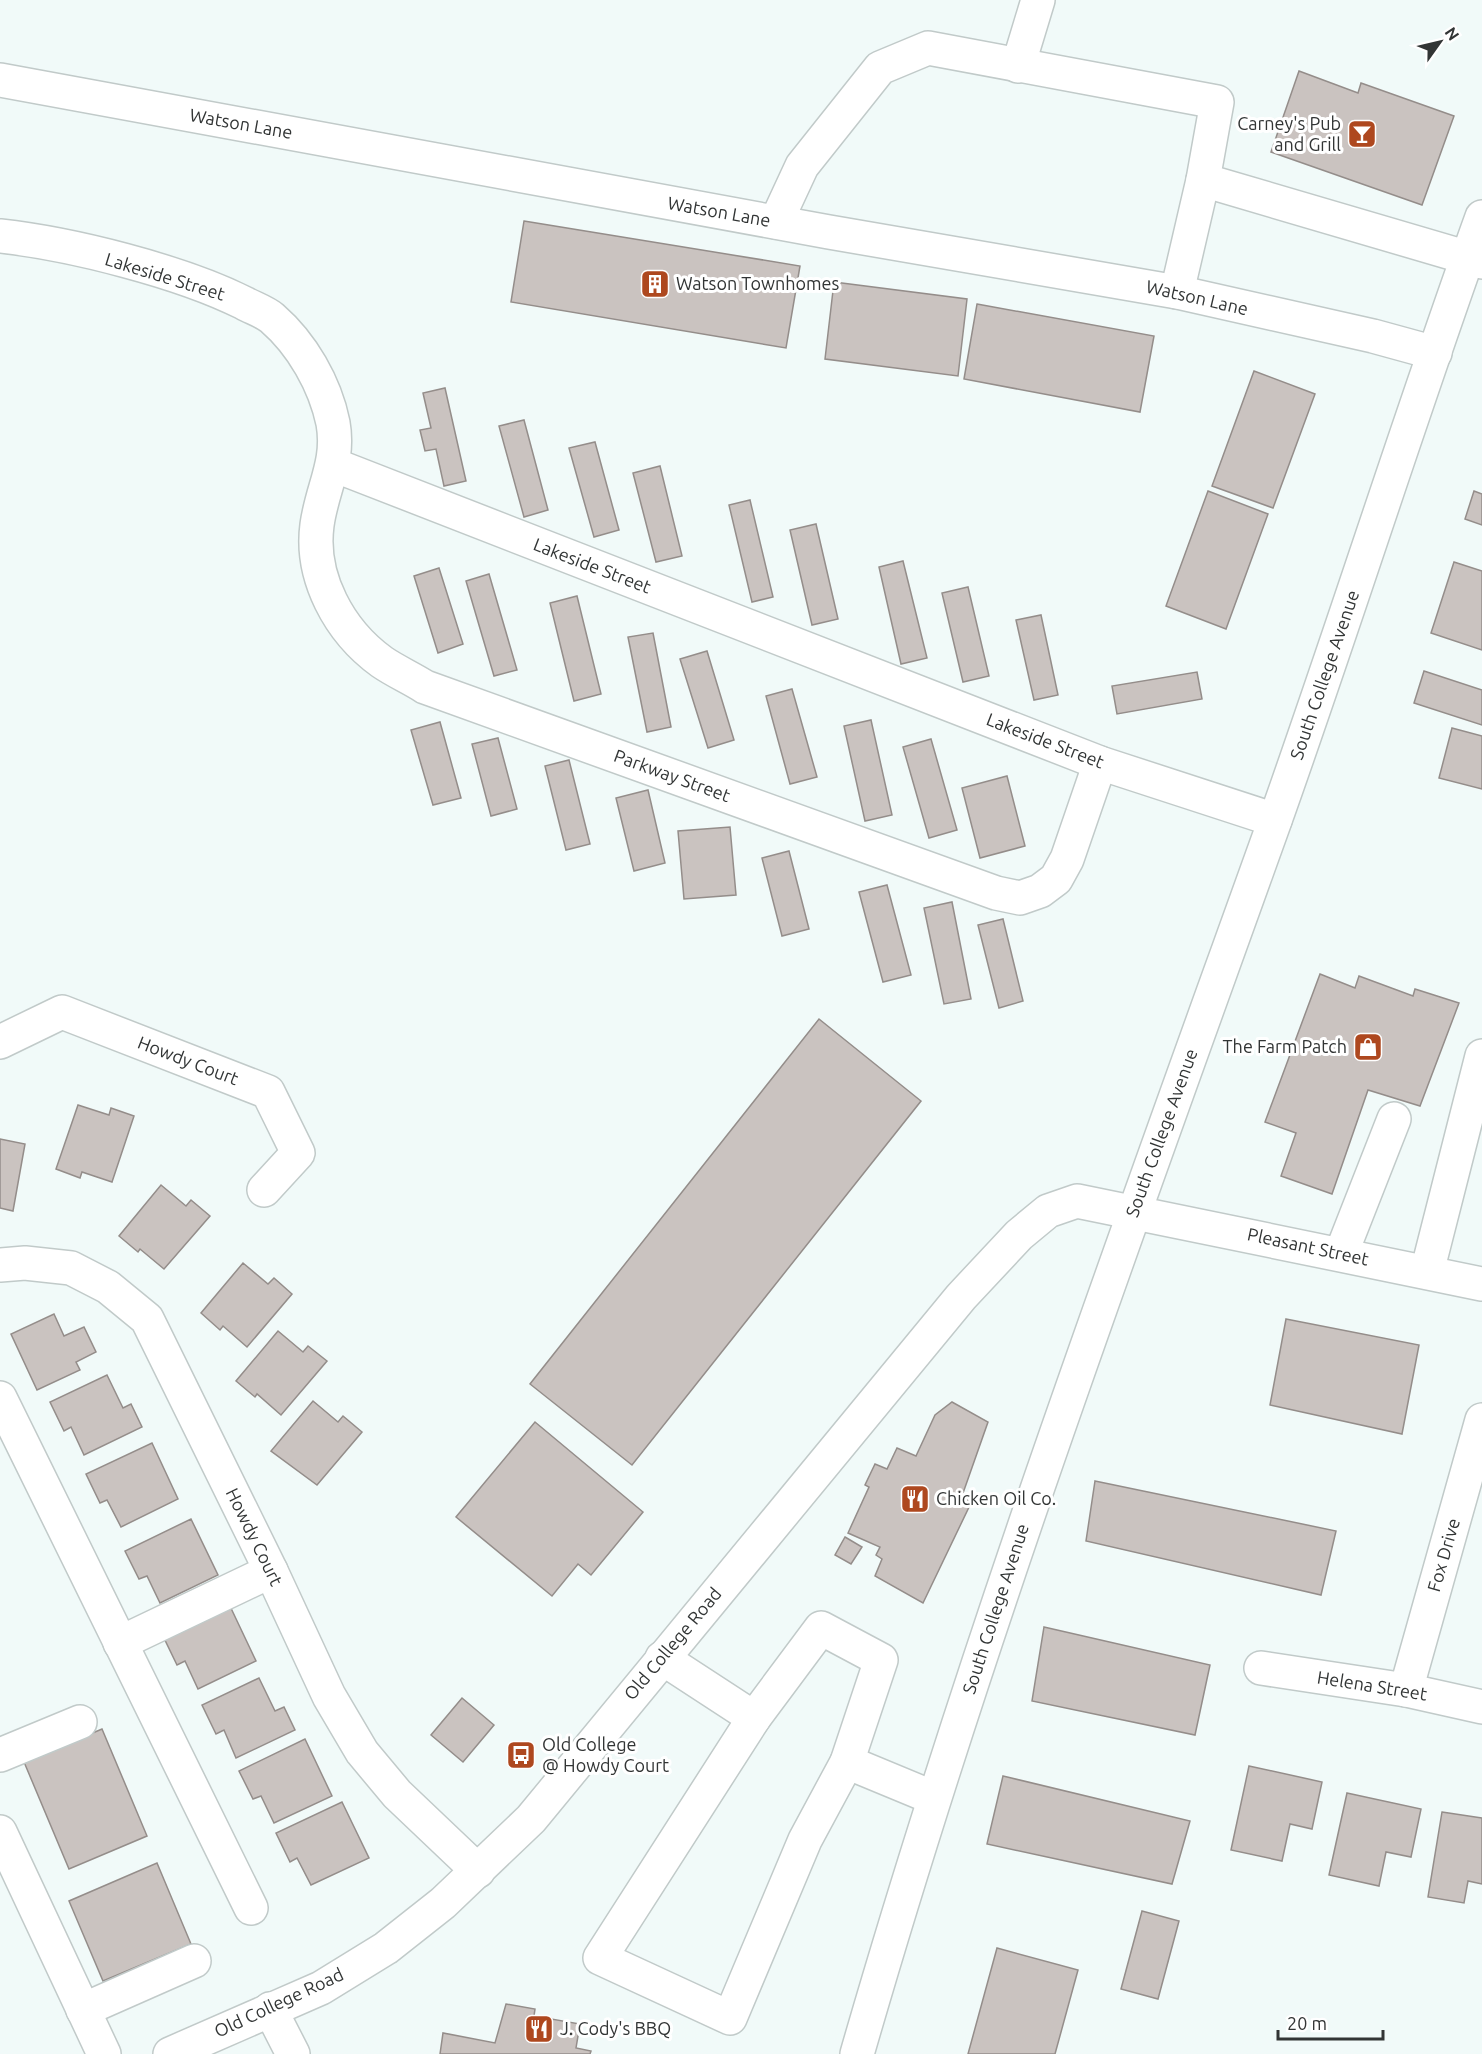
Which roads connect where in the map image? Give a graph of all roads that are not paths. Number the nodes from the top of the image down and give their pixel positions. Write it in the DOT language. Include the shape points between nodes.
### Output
graph roads {
  1 [pos="1038,0"];
  2 [pos="1018,66"];
  3 [pos="0,80"];
  4 [pos="1203,180"];
  5 [pos="1482,217"];
  6 [pos="776,222"];
  7 [pos="0,236"];
  8 [pos="1475,260"];
  9 [pos="1177,292"];
  10 [pos="1435,353"];
  11 [pos="334,465"];
  12 [pos="1100,763"];
  13 [pos="1275,820"];
  14 [pos="0,1042"];
  15 [pos="1482,1056"];
  16 [pos="1394,1119"];
  17 [pos="264,1191"];
  18 [pos="1133,1211"];
  19 [pos="1341,1254"];
  20 [pos="0,1265"];
  21 [pos="1427,1272"];
  22 [pos="1482,1284"];
  23 [pos="0,1398"];
  24 [pos="1482,1420"];
  25 [pos="271,1571"];
  26 [pos="120,1643"];
  27 [pos="662,1658"];
  28 [pos="1261,1668"];
  29 [pos="1406,1690"];
  30 [pos="1482,1707"];
  31 [pos="754,1718"];
  32 [pos="80,1722"];
  33 [pos="0,1755"];
  34 [pos="847,1762"];
  35 [pos="934,1798"];
  36 [pos="0,1832"];
  37 [pos="478,1871"];
  38 [pos="251,1908"];
  39 [pos="194,1961"];
  40 [pos="270,2009"];
  41 [pos="84,2010"];
  42 [pos="104,2054"];
  43 [pos="170,2054"];
  44 [pos="293,2054"];
  45 [pos="857,2054"];
  1 -- 2 [label="street"];
  2 -- 4 [label="street" via="1217,102"];
  2 -- 6 [label="street" via="928,48 880,69 802,166"];
  3 -- 6 [label="street, Watson Lane"];
  4 -- 8 [label="street"];
  4 -- 9 [label="street"];
  5 -- 8 [label="street, South College Avenue"];
  6 -- 9 [label="street, Watson Lane"];
  7 -- 11 [label="street, Lakeside Street" via="37,240 217,290 271,317 301,348 322,387 333,424"];
  8 -- 10 [label="street, South College Avenue"];
  9 -- 10 [label="street, Watson Lane"];
  10 -- 13 [label="street, South College Avenue"];
  11 -- 12 [label="street, Lakeside Street"];
  11 -- 12 [label="street, Parkway Street" via="317,524 317,567 332,604 348,632 381,661 425,687 996,893 1020,898 1040,891 1056,879 1067,859"];
  12 -- 13 [label="street, Lakeside Street"];
  13 -- 18 [label="street, South College Avenue"];
  14 -- 17 [label="street, Howdy Court" via="62,1012 268,1092 298,1153"];
  15 -- 21 [label="street"];
  16 -- 19 [label="street"];
  18 -- 19 [label="street, Pleasant Street"];
  18 -- 27 [label="street, Old College Road" via="1077,1202 1048,1211 1019,1235 961,1297"];
  18 -- 35 [label="street, South College Avenue"];
  19 -- 21 [label="street, Pleasant Street"];
  20 -- 25 [label="street, Howdy Court" via="25,1263 71,1268 108,1287 147,1319"];
  21 -- 22 [label="street, Pleasant Street"];
  23 -- 26 [label="street"];
  24 -- 29 [label="street, Fox Drive"];
  25 -- 26 [label="street"];
  25 -- 37 [label="street, Howdy Court" via="329,1696 362,1752 397,1794"];
  26 -- 38 [label="street"];
  27 -- 31 [label="street"];
  27 -- 37 [label="street, Old College Road" via="531,1819"];
  28 -- 29 [label="street, Helena Street"];
  29 -- 30 [label="street, Helena Street"];
  31 -- 34 [label="street" via="821,1628 881,1660"];
  31 -- 34 [label="street" via="600,1958 730,2018 805,1840"];
  32 -- 33 [label="street"];
  34 -- 35 [label="street"];
  35 -- 45 [label="street, South College Avenue"];
  36 -- 41 [label="street"];
  37 -- 40 [label="street, Old College Road" via="386,1948 321,1988"];
  39 -- 41 [label="street"];
  40 -- 43 [label="street, Old College Road"];
  40 -- 44 [label="street"];
  41 -- 42 [label="street"];
}
